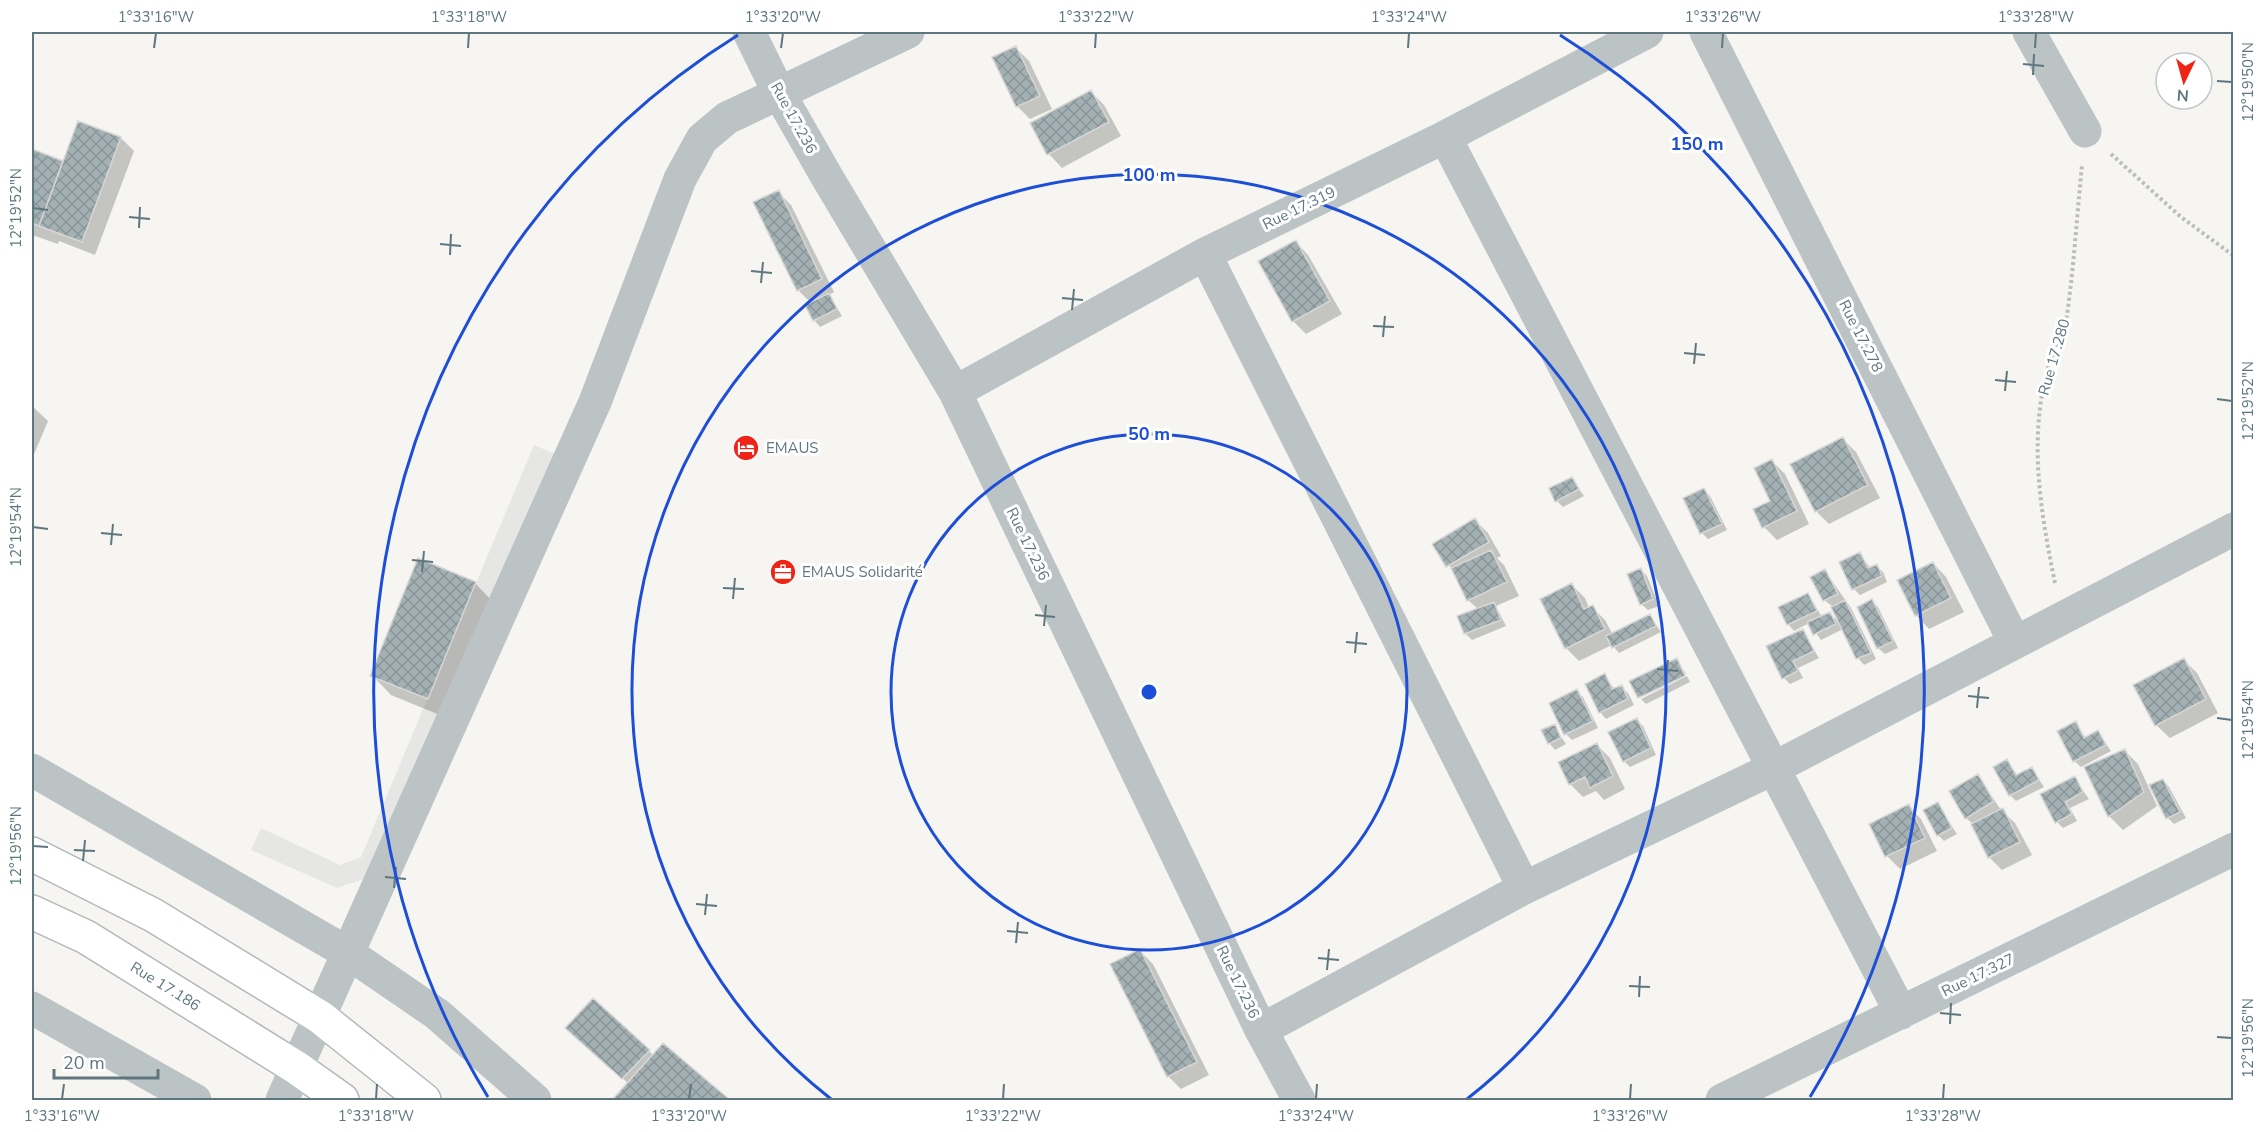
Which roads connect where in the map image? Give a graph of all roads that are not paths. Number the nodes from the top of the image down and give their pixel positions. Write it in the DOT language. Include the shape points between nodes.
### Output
graph roads {
  1 [pos="749,32"];
  2 [pos="908,32"];
  3 [pos="1647,32"];
  4 [pos="1707,32"];
  5 [pos="2029,32"];
  6 [pos="779,93"];
  7 [pos="2085,131"];
  8 [pos="1444,137"];
  9 [pos="1205,254"];
  10 [pos="954,392"];
  11 [pos="2234,529"];
  12 [pos="2014,641"];
  13 [pos="1772,769"];
  14 [pos="32,770"];
  15 [pos="2234,849"];
  16 [pos="32,854"];
  17 [pos="1524,888"];
  18 [pos="32,912"];
  19 [pos="348,953"];
  20 [pos="32,1008"];
  21 [pos="1901,1013"];
  22 [pos="320,1017"];
  23 [pos="1262,1030"];
  24 [pos="297,1068"];
  25 [pos="195,1101"];
  26 [pos="282,1101"];
  27 [pos="342,1101"];
  28 [pos="424,1101"];
  29 [pos="535,1101"];
  30 [pos="1299,1101"];
  31 [pos="1722,1101"];
  1 -- 6 [label="street, Rue 17.236"];
  2 -- 6 [label="street"];
  3 -- 8 [label="street, Rue 17.319"];
  4 -- 12 [label="street, Rue 17.278"];
  5 -- 7 [label="street"];
  6 -- 10 [label="street, Rue 17.236"];
  6 -- 19 [label="street" via="727,118 702,139 680,179 595,402"];
  8 -- 9 [label="street, Rue 17.319"];
  8 -- 13 [label="street"];
  9 -- 10 [label="street, Rue 17.319"];
  9 -- 17 [label="street"];
  10 -- 23 [label="street, Rue 17.236"];
  11 -- 12 [label="street"];
  12 -- 13 [label="street"];
  13 -- 17 [label="street"];
  13 -- 21 [label="street"];
  14 -- 19 [label="street"];
  15 -- 21 [label="street, Rue 17.327"];
  16 -- 22 [label="main road" via="153,915"];
  17 -- 23 [label="street"];
  18 -- 24 [label="main road, Rue 17.186" via="86,937"];
  19 -- 22 [label="street"];
  19 -- 29 [label="street" via="437,1014"];
  20 -- 25 [label="street"];
  21 -- 31 [label="street, Rue 17.327"];
  22 -- 24 [label="street"];
  22 -- 28 [label="main road"];
  23 -- 30 [label="street, Rue 17.236"];
  24 -- 26 [label="street"];
  24 -- 27 [label="main road, Rue 17.186"];
}
